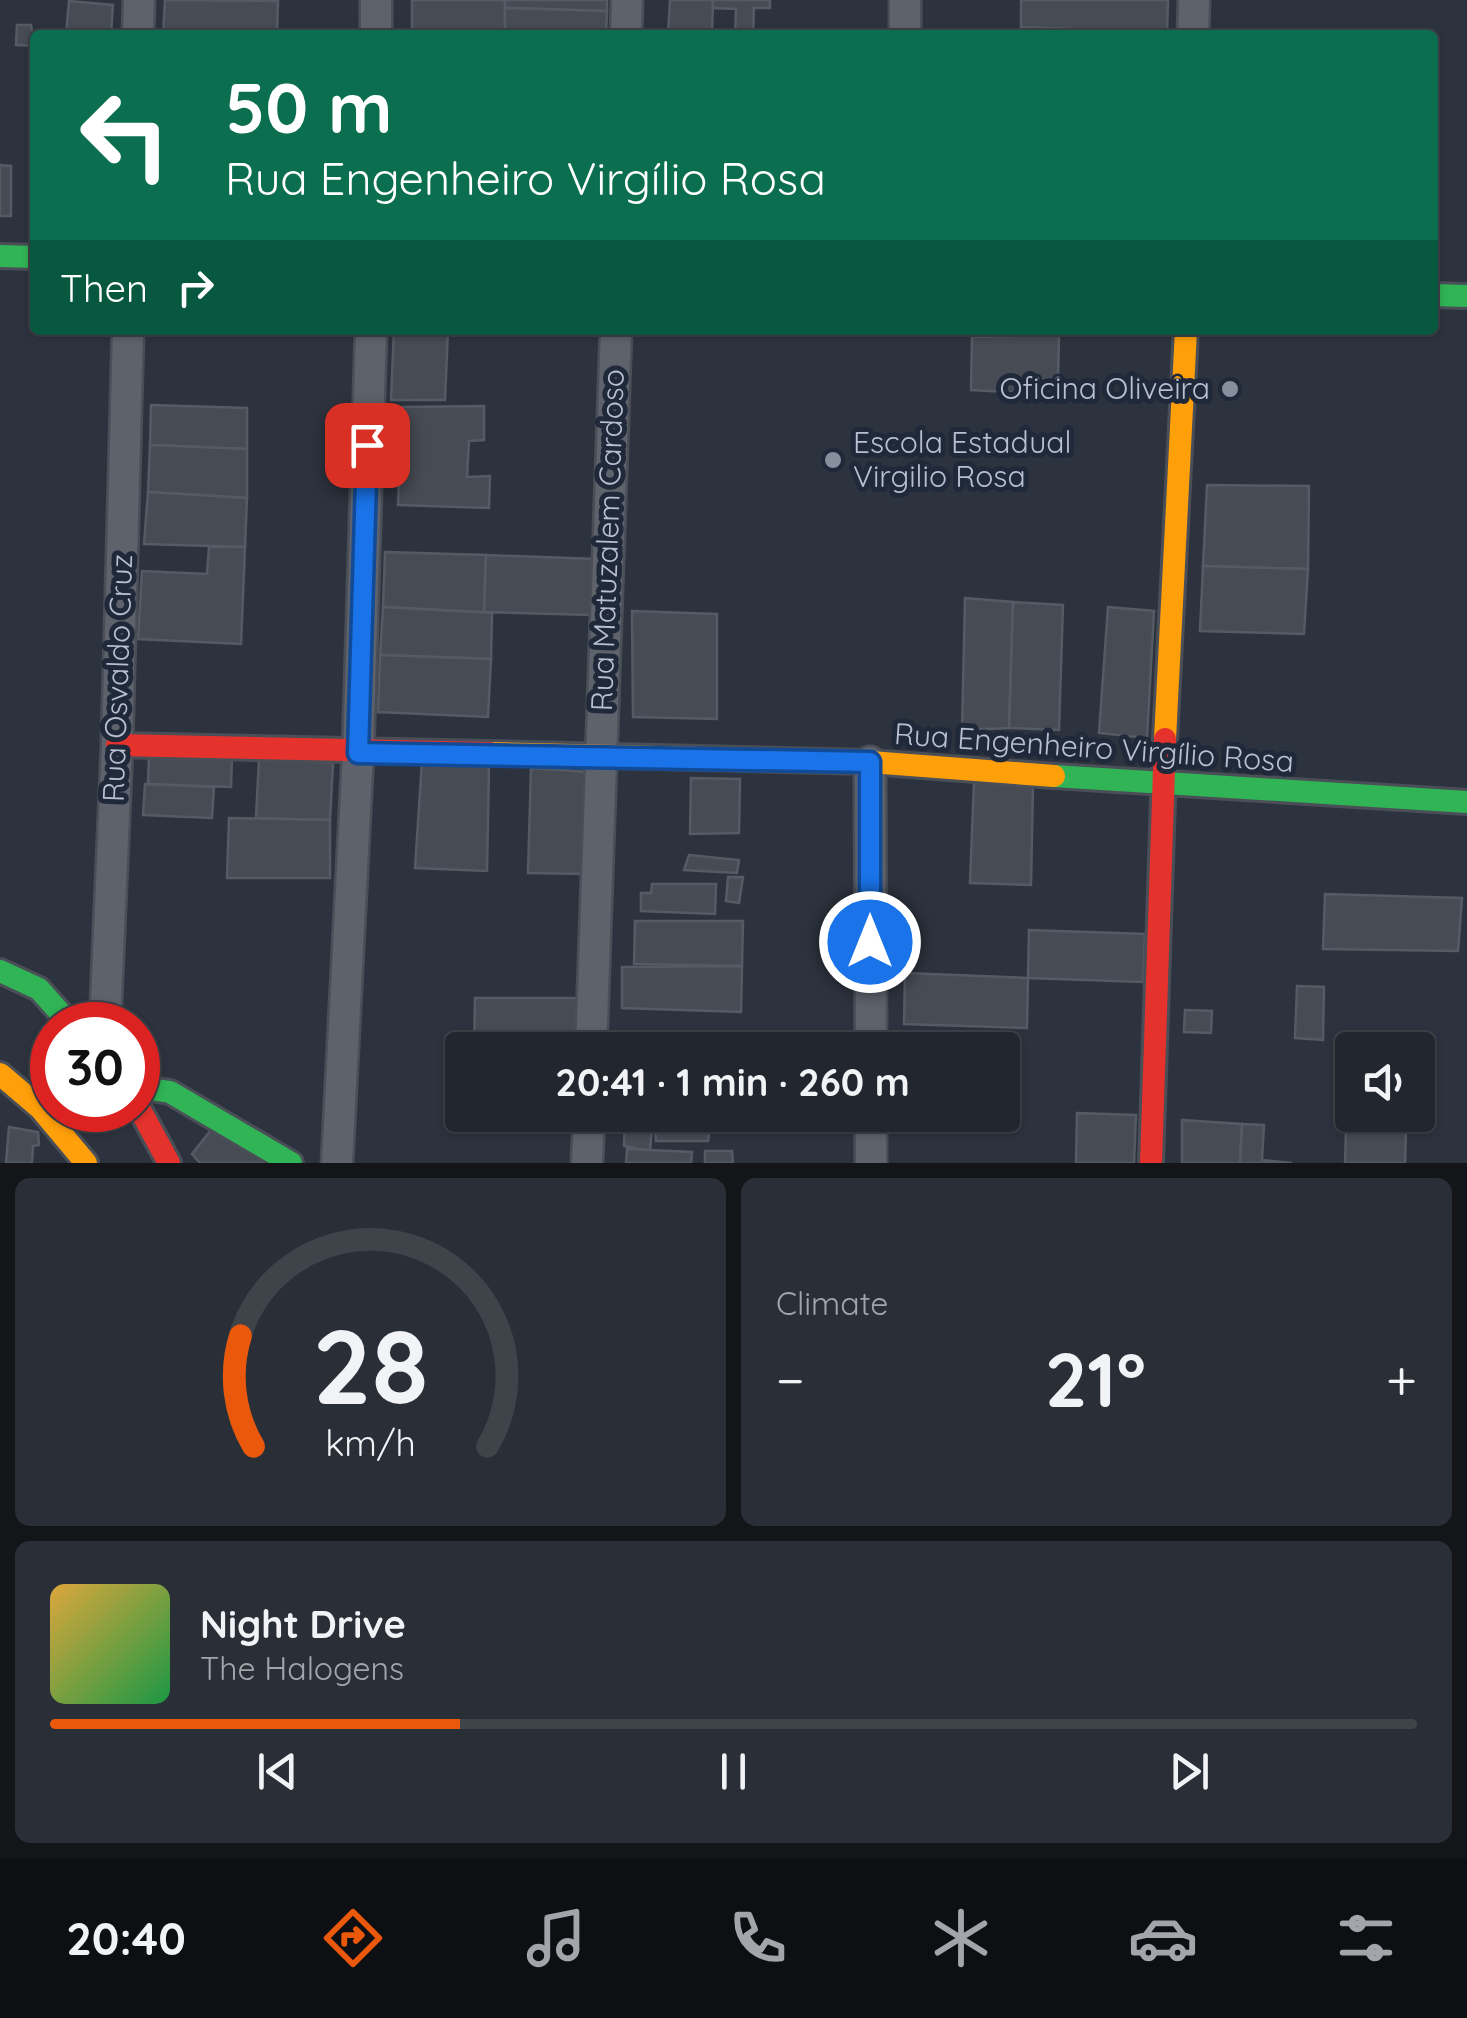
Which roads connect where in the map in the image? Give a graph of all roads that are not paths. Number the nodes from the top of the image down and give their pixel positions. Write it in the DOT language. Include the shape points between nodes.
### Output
graph roads {
  1 [pos="139,0"];
  2 [pos="376,0"];
  3 [pos="627,0"];
  4 [pos="905,0"];
  5 [pos="1194,0"];
  6 [pos="138,30"];
  7 [pos="376,30"];
  8 [pos="626,30"];
  9 [pos="904,30"];
  10 [pos="1194,30"];
  11 [pos="0,256"];
  12 [pos="30,257"];
  13 [pos="1438,296"];
  14 [pos="1467,296"];
  15 [pos="128,335"];
  16 [pos="371,335"];
  17 [pos="616,335"];
  18 [pos="1186,335"];
  19 [pos="117,746"];
  20 [pos="358,753"];
  21 [pos="599,756"];
  22 [pos="870,762"];
  23 [pos="1163,784"];
  24 [pos="1467,802"];
  25 [pos="0,972"];
  26 [pos="51,1002"];
  27 [pos="106,1002"];
  28 [pos="591,1032"];
  29 [pos="871,1032"];
  30 [pos="0,1074"];
  31 [pos="160,1091"];
  32 [pos="152,1132"];
  33 [pos="589,1132"];
  34 [pos="871,1132"];
  35 [pos="86,1163"];
  36 [pos="168,1163"];
  37 [pos="290,1163"];
  38 [pos="337,1163"];
  39 [pos="588,1163"];
  40 [pos="871,1163"];
  41 [pos="1151,1163"];
  1 -- 6 [label="street"];
  2 -- 7 [label="street"];
  3 -- 8 [label="street"];
  4 -- 9 [label="street"];
  5 -- 10 [label="street"];
  11 -- 12 [label="street"];
  13 -- 14 [label="street"];
  15 -- 19 [label="street, Rua Osvaldo Cruz"];
  16 -- 20 [label="street"];
  17 -- 21 [label="street, Rua Matuzalem Cardoso"];
  18 -- 23 [label="street"];
  19 -- 20 [label="street, Rua Engenheiro Virgílio Rosa"];
  19 -- 27 [label="street, Rua Osvaldo Cruz"];
  20 -- 21 [label="street, Rua Engenheiro Virgílio Rosa"];
  20 -- 38 [label="street"];
  21 -- 22 [label="street, Rua Engenheiro Virgílio Rosa"];
  21 -- 28 [label="street, Rua Matuzalem Cardoso"];
  22 -- 23 [label="street, Rua Engenheiro Virgílio Rosa"];
  22 -- 29 [label="street"];
  23 -- 24 [label="street, Rua Engenheiro Virgílio Rosa"];
  23 -- 41 [label="street"];
  25 -- 26 [label="street" via="39,989"];
  30 -- 35 [label="street" via="40,1108"];
  31 -- 37 [label="street"];
  32 -- 36 [label="street"];
  33 -- 39 [label="street"];
  34 -- 40 [label="street"];
}
